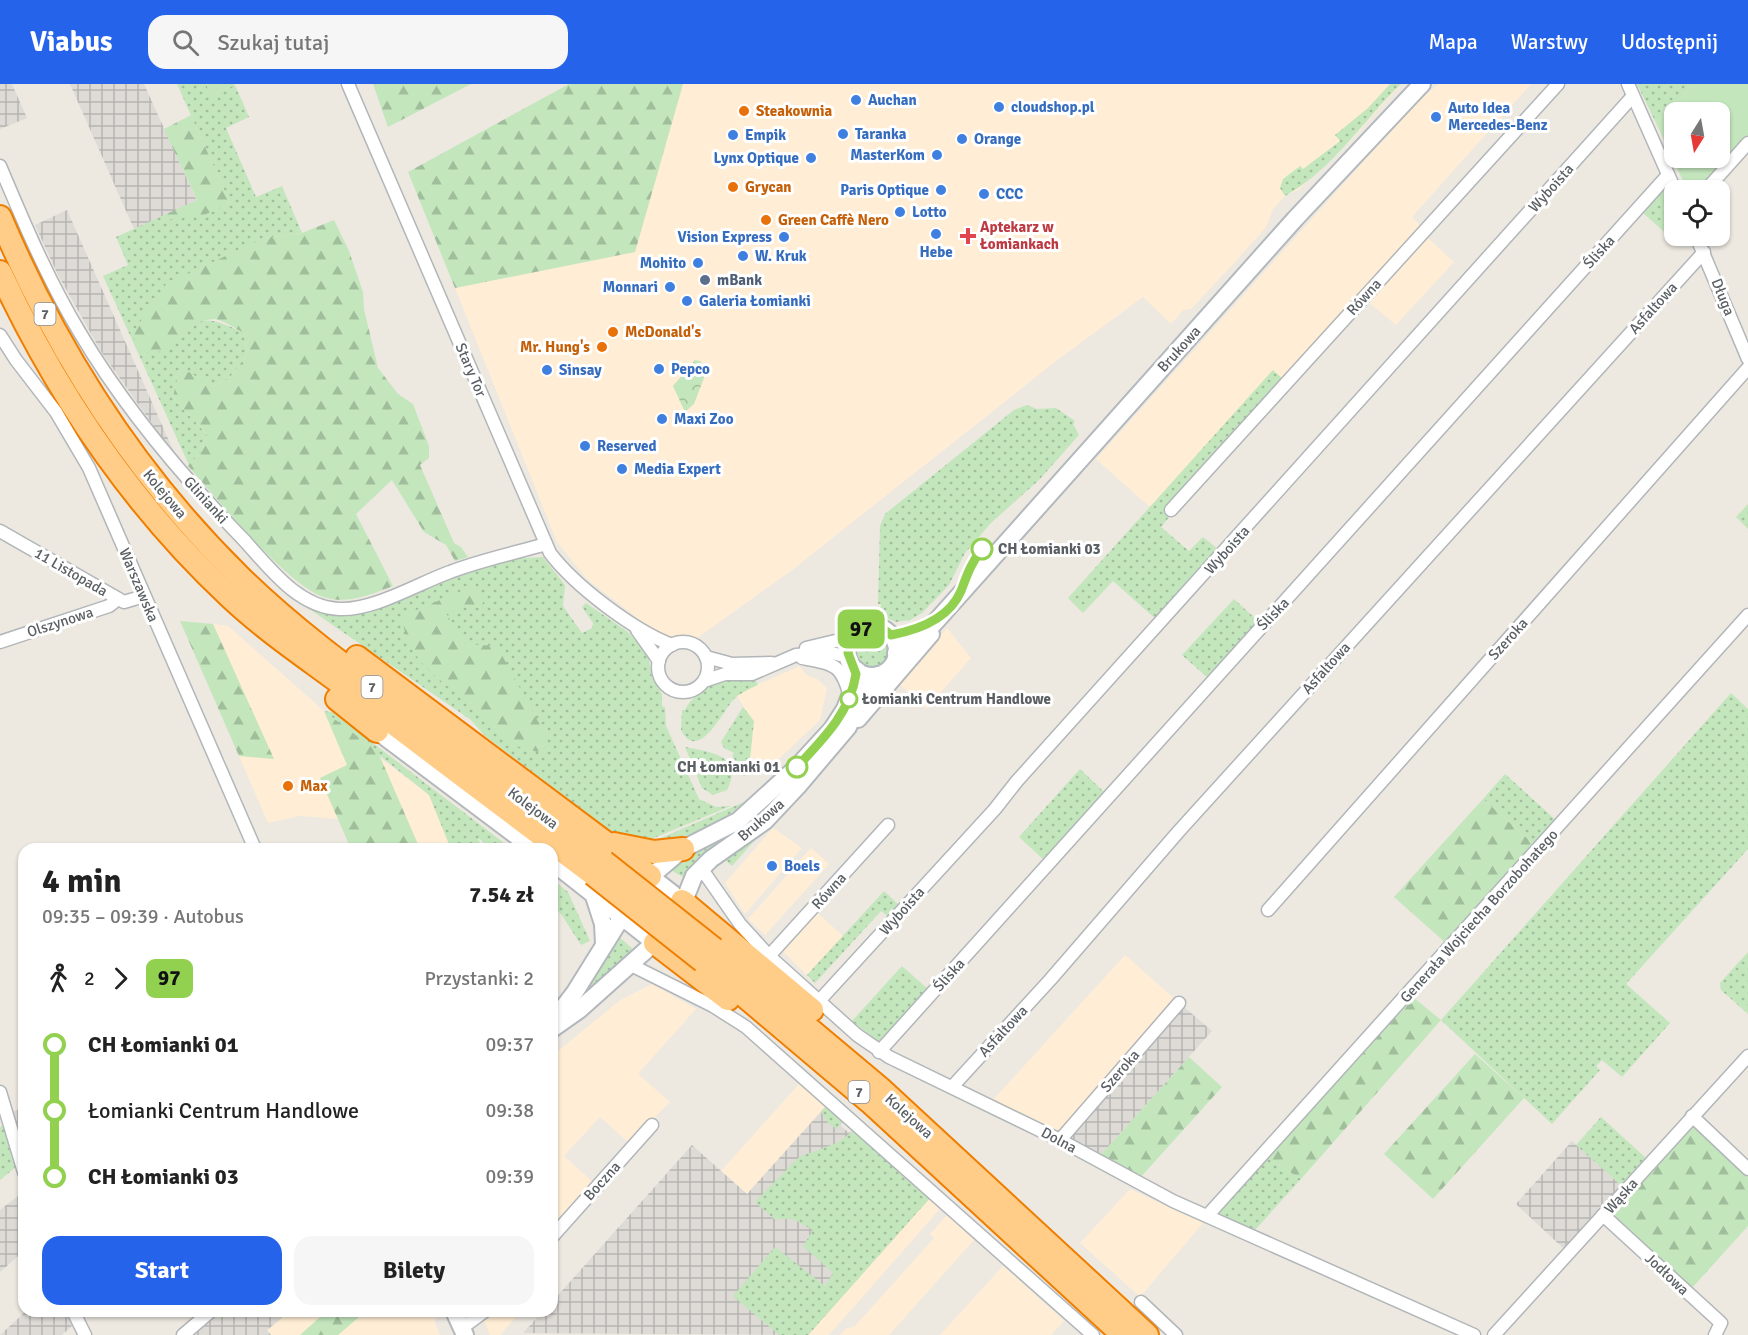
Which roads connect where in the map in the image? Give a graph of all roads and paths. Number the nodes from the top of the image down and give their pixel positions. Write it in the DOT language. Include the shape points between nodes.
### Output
graph roads {
  1 [pos="348,84"];
  2 [pos="1422,84"];
  3 [pos="1558,84"];
  4 [pos="1628,84"];
  5 [pos="1634,96"];
  6 [pos="1748,143"];
  7 [pos="0,166"];
  8 [pos="1668,176"];
  9 [pos="1670,180"];
  10 [pos="1715,180"];
  11 [pos="0,217"];
  12 [pos="1701,246"];
  13 [pos="1704,252"];
  14 [pos="0,272"];
  15 [pos="0,335"];
  16 [pos="1748,359"];
  17 [pos="1748,368"];
  18 [pos="1171,510"];
  19 [pos="0,531"];
  20 [pos="546,544"];
  21 [pos="144,596"];
  22 [pos="118,599"];
  23 [pos="1748,615"];
  24 [pos="939,618"];
  25 [pos="634,626"];
  26 [pos="891,635"];
  27 [pos="852,637"];
  28 [pos="277,639"];
  29 [pos="0,642"];
  30 [pos="672,645"];
  31 [pos="896,653"];
  32 [pos="792,656"];
  33 [pos="706,657"];
  34 [pos="659,660"];
  35 [pos="776,663"];
  36 [pos="852,664"];
  37 [pos="878,675"];
  38 [pos="704,681"];
  39 [pos="850,697"];
  40 [pos="848,728"];
  41 [pos="377,731"];
  42 [pos="888,825"];
  43 [pos="252,843"];
  44 [pos="526,843"];
  45 [pos="683,849"];
  46 [pos="558,863"];
  47 [pos="599,868"];
  48 [pos="701,868"];
  49 [pos="650,876"];
  50 [pos="682,901"];
  51 [pos="1268,910"];
  52 [pos="621,915"];
  53 [pos="655,943"];
  54 [pos="604,944"];
  55 [pos="708,955"];
  56 [pos="769,956"];
  57 [pos="631,965"];
  58 [pos="819,1001"];
  59 [pos="1179,1003"];
  60 [pos="558,1014"];
  61 [pos="558,1025"];
  62 [pos="879,1052"];
  63 [pos="1748,1056"];
  64 [pos="952,1087"];
  65 [pos="0,1092"];
  66 [pos="1692,1116"];
  67 [pos="652,1125"];
  68 [pos="1060,1140"];
  69 [pos="18,1152"];
  70 [pos="1748,1169"];
  71 [pos="1009,1208"];
  72 [pos="1208,1215"];
  73 [pos="1604,1215"];
  74 [pos="558,1230"];
  75 [pos="1010,1230"];
  76 [pos="1141,1302"];
  77 [pos="76,1317"];
  78 [pos="204,1317"];
  79 [pos="457,1317"];
  80 [pos="479,1317"];
  81 [pos="463,1332"];
  82 [pos="85,1335"];
  83 [pos="183,1335"];
  84 [pos="1093,1335"];
  85 [pos="1123,1335"];
  86 [pos="1147,1335"];
  87 [pos="1176,1335"];
  88 [pos="1474,1335"];
  89 [pos="1494,1335"];
  90 [pos="1714,1335"];
  1 -- 20 [label="street, Stary Tor"];
  2 -- 24 [label="street, Brukowa" via="1295,219"];
  3 -- 18 [label="street, Równa"];
  4 -- 5 [label="street"];
  5 -- 8 [label="street"];
  5 -- 58 [label="street, Wyboista"];
  6 -- 10 [label="street"];
  7 -- 20 [label="street, Glinianki" via="54,286 118,391 208,503 299,595 320,605 352,609 453,571"];
  8 -- 9 [label="street"];
  8 -- 62 [label="street, Śliska"];
  11 -- 47 [label="highway, Kolejowa / 7" via="41,308 111,424 160,489 236,572 306,636"];
  12 -- 13 [label="street, Długa"];
  13 -- 16 [label="street, Długa"];
  13 -- 64 [label="street, Asfaltowa"];
  14 -- 28 [label="highway, Kolejowa / 7" via="61,387 132,489 201,568"];
  15 -- 21 [label="street, Warszawska" via="83,455"];
  17 -- 51 [label="street, Szeroka"];
  19 -- 22 [label="street, 11 Listopada"];
  20 -- 25 [label="street, Stary Tor" via="568,574"];
  21 -- 22 [label="street, 11 Listopada" via="124,602"];
  21 -- 43 [label="street, Warszawska"];
  22 -- 29 [label="street, Olszynowa" via="109,606"];
  23 -- 72 [label="street, Generała Wojciecha Borzobohatego"];
  24 -- 26 [label="street, Brukowa" via="909,632"];
  24 -- 31 [label="street, Brukowa"];
  24 -- 40 [label="street" via="919,649"];
  25 -- 30 [label="street, Stary Tor"];
  25 -- 34 [label="street, Stary Tor"];
  26 -- 27 [label="street" via="882,628 869,626"];
  26 -- 31 [label="street"];
  27 -- 32 [label="street" via="808,647"];
  27 -- 36 [label="street" via="848,645"];
  28 -- 41 [label="highway" via="322,686"];
  28 -- 47 [label="highway, Kolejowa / 7"];
  30 -- 33 [label="street" via="693,644"];
  30 -- 34 [label="street"];
  31 -- 37 [label="street" via="889,669"];
  32 -- 35 [label="street"];
  32 -- 36 [label="street" via="821,652"];
  32 -- 39 [label="street" via="827,663 840,670"];
  33 -- 35 [label="street" via="732,664"];
  33 -- 38 [label="street" via="708,672"];
  34 -- 38 [label="street" via="659,676 671,690 688,692"];
  35 -- 38 [label="street" via="752,674 725,674"];
  36 -- 37 [label="street" via="864,674"];
  36 -- 39 [label="street, Brukowa"];
  37 -- 40 [label="street, Brukowa"];
  39 -- 45 [label="street, Brukowa" via="832,729 764,798 738,821"];
  40 -- 48 [label="street, Brukowa" via="765,821"];
  41 -- 44 [label="street"];
  42 -- 56 [label="street, Równa"];
  45 -- 47 [label="highway" via="640,851"];
  45 -- 49 [label="street, Brukowa"];
  46 -- 47 [label="street"];
  47 -- 49 [label="highway"];
  47 -- 52 [label="street"];
  47 -- 54 [label="street"];
  47 -- 55 [label="highway, Kolejowa / 7, bridge"];
  48 -- 50 [label="street, Brukowa"];
  48 -- 56 [label="street, Dolna" via="740,924"];
  49 -- 50 [label="street"];
  49 -- 52 [label="street, Brukowa"];
  50 -- 53 [label="street, Brukowa" via="672,926"];
  50 -- 71 [label="highway" via="943,1128 989,1178"];
  52 -- 53 [label="street"];
  52 -- 54 [label="street"];
  53 -- 57 [label="street"];
  53 -- 75 [label="highway" via="745,1012 918,1164"];
  54 -- 60 [label="street"];
  55 -- 71 [label="highway, Kolejowa / 7" via="882,1090"];
  55 -- 75 [label="highway, Kolejowa / 7"];
  56 -- 58 [label="street, Dolna"];
  57 -- 61 [label="street"];
  57 -- 84 [label="street" via="746,1027"];
  58 -- 62 [label="street, Dolna"];
  59 -- 68 [label="street, Szeroka"];
  62 -- 64 [label="street, Dolna"];
  63 -- 66 [label="street, Wąska"];
  64 -- 68 [label="street, Dolna"];
  65 -- 69 [label="street"];
  66 -- 70 [label="street"];
  66 -- 73 [label="street, Wąska"];
  67 -- 74 [label="street, Boczna"];
  68 -- 72 [label="street, Dolna" via="1143,1186"];
  71 -- 86 [label="highway, Kolejowa / 7"];
  72 -- 88 [label="street, Dolna"];
  73 -- 89 [label="street, Wąska"];
  73 -- 90 [label="street, Jodłowa" via="1721,1323"];
  75 -- 85 [label="highway, Kolejowa / 7"];
  76 -- 87 [label="street"];
  77 -- 82 [label="street"];
  78 -- 83 [label="street"];
  79 -- 81 [label="street"];
  80 -- 81 [label="street"];
}
